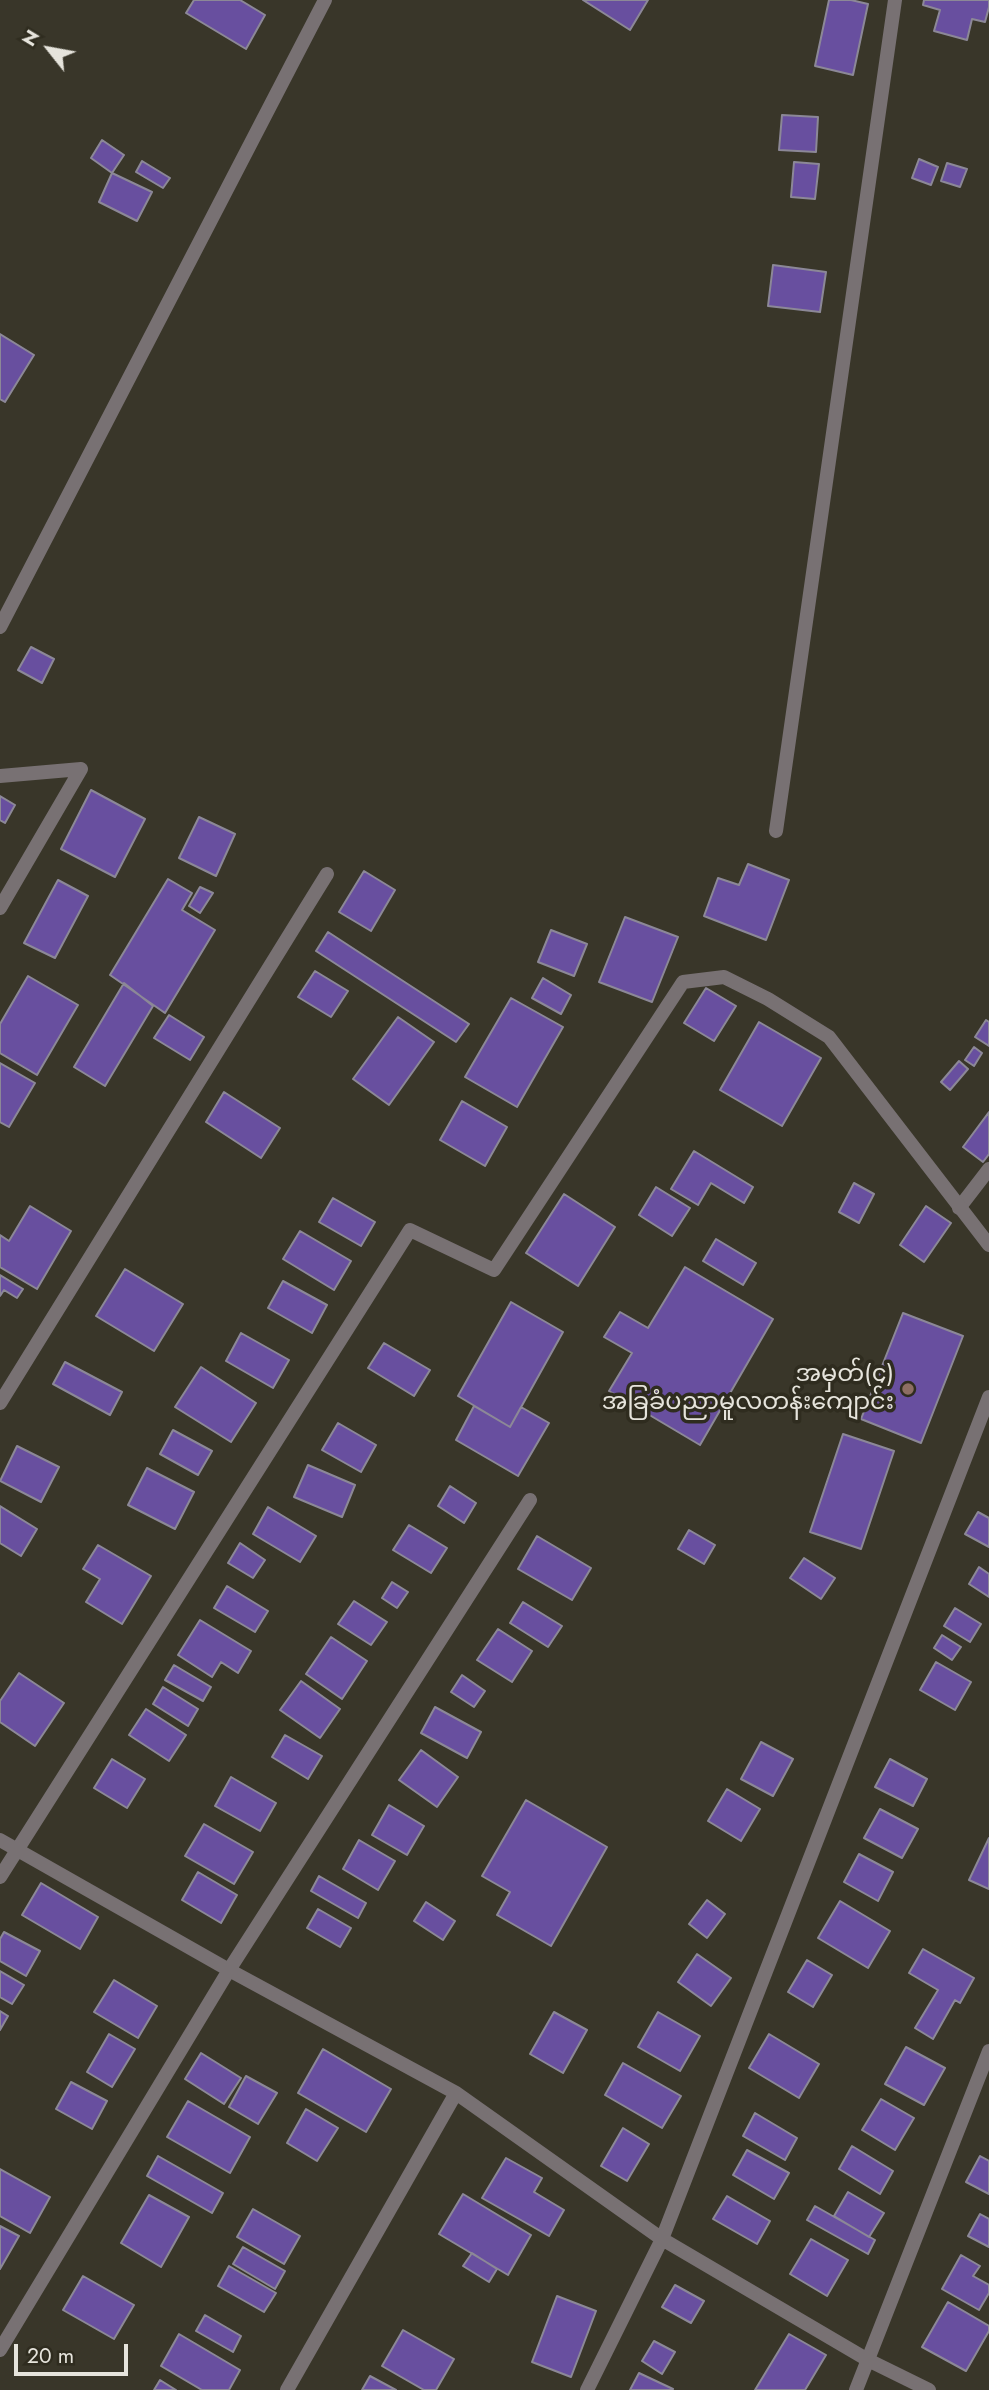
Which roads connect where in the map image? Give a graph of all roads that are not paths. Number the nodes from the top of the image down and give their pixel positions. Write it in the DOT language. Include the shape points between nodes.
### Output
graph roads {
  1 [pos="325,0"];
  2 [pos="895,0"];
  3 [pos="0,627"];
  4 [pos="0,776"];
  5 [pos="776,831"];
  6 [pos="327,874"];
  7 [pos="0,908"];
  8 [pos="989,1169"];
  9 [pos="959,1208"];
  10 [pos="989,1245"];
  11 [pos="989,1397"];
  12 [pos="0,1403"];
  13 [pos="530,1500"];
  14 [pos="0,1839"];
  15 [pos="17,1850"];
  16 [pos="0,1877"];
  17 [pos="229,1970"];
  18 [pos="989,2051"];
  19 [pos="456,2093"];
  20 [pos="662,2239"];
  21 [pos="0,2350"];
  22 [pos="868,2360"];
  23 [pos="287,2390"];
  24 [pos="587,2390"];
  25 [pos="856,2390"];
  26 [pos="929,2390"];
  1 -- 3 [label="street"];
  2 -- 5 [label="street"];
  4 -- 7 [label="street" via="81,769"];
  6 -- 12 [label="street"];
  8 -- 9 [label="street"];
  9 -- 10 [label="street"];
  9 -- 15 [label="street" via="829,1037 724,977 683,982 494,1270 410,1230"];
  11 -- 20 [label="street"];
  13 -- 17 [label="street"];
  14 -- 15 [label="street"];
  15 -- 16 [label="street"];
  15 -- 17 [label="street"];
  17 -- 19 [label="street"];
  17 -- 21 [label="street"];
  18 -- 22 [label="street"];
  19 -- 20 [label="street"];
  19 -- 23 [label="street"];
  20 -- 22 [label="street"];
  20 -- 24 [label="street"];
  22 -- 25 [label="street"];
  22 -- 26 [label="street"];
}
